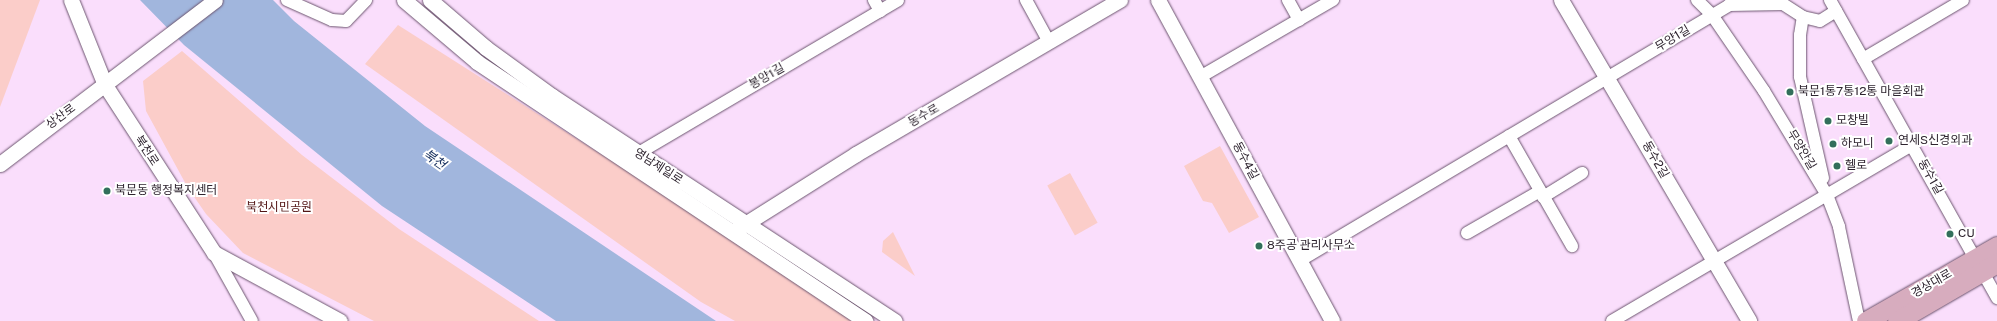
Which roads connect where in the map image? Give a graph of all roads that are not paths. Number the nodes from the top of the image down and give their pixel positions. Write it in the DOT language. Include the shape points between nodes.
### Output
graph roads {
  1 [pos="71,0"];
  2 [pos="215,0"];
  3 [pos="286,0"];
  4 [pos="366,0"];
  5 [pos="404,0"];
  6 [pos="898,0"];
  7 [pos="1026,0"];
  8 [pos="1120,0"];
  9 [pos="1158,0"];
  10 [pos="1288,0"];
  11 [pos="1333,0"];
  12 [pos="1561,0"];
  13 [pos="1698,0"];
  14 [pos="1830,0"];
  15 [pos="1963,0"];
  16 [pos="437,2"];
  17 [pos="1782,2"];
  18 [pos="1733,3"];
  19 [pos="877,5"];
  20 [pos="1943,5"];
  21 [pos="1836,11"];
  22 [pos="1712,15"];
  23 [pos="1803,17"];
  24 [pos="1299,20"];
  25 [pos="1049,42"];
  26 [pos="1863,59"];
  27 [pos="1200,77"];
  28 [pos="1608,77"];
  29 [pos="105,85"];
  30 [pos="1509,136"];
  31 [pos="1912,145"];
  32 [pos="637,154"];
  33 [pos="0,164"];
  34 [pos="1582,173"];
  35 [pos="1542,194"];
  36 [pos="1827,195"];
  37 [pos="744,224"];
  38 [pos="1467,233"];
  39 [pos="730,234"];
  40 [pos="1572,246"];
  41 [pos="1997,246"];
  42 [pos="214,253"];
  43 [pos="1299,261"];
  44 [pos="1714,262"];
  45 [pos="1985,264"];
  46 [pos="1997,298"];
  47 [pos="252,321"];
  48 [pos="340,321"];
  49 [pos="866,321"];
  50 [pos="895,321"];
  51 [pos="1332,321"];
  52 [pos="1612,321"];
  53 [pos="1748,321"];
  54 [pos="1860,321"];
  55 [pos="1866,321"];
  56 [pos="1897,321"];
  1 -- 29 [label="street, 북천로"];
  2 -- 29 [label="street, 상산로"];
  3 -- 4 [label="street" via="332,20 346,21"];
  5 -- 39 [label="street, 영남제일로" via="477,62"];
  6 -- 19 [label="street, 봉양1길"];
  7 -- 25 [label="street"];
  8 -- 25 [label="street, 동수로"];
  9 -- 27 [label="street, 동수4길"];
  10 -- 24 [label="street"];
  11 -- 24 [label="street"];
  12 -- 28 [label="street, 동수2길"];
  13 -- 22 [label="street, 무양안길"];
  14 -- 21 [label="street, 동수1길"];
  15 -- 20 [label="street"];
  16 -- 32 [label="street, 영남제일로" via="486,48"];
  17 -- 18 [label="street"];
  17 -- 23 [label="street"];
  18 -- 22 [label="street, 무양1길"];
  19 -- 32 [label="street, 봉양1길"];
  20 -- 26 [label="street"];
  21 -- 23 [label="street" via="1820,21"];
  21 -- 26 [label="street, 동수1길"];
  22 -- 28 [label="street, 무양1길"];
  22 -- 36 [label="street, 무양안길" via="1804,151"];
  23 -- 36 [label="street" via="1800,78"];
  24 -- 27 [label="street"];
  25 -- 37 [label="street, 동수로"];
  26 -- 31 [label="street, 동수1길"];
  27 -- 43 [label="street, 동수4길"];
  28 -- 30 [label="street, 무양1길"];
  28 -- 44 [label="street, 동수2길"];
  29 -- 33 [label="street, 상산로"];
  29 -- 42 [label="street, 북천로"];
  30 -- 35 [label="street"];
  30 -- 43 [label="street, 무양1길"];
  31 -- 36 [label="street"];
  31 -- 45 [label="street, 동수1길"];
  32 -- 37 [label="street, 영남제일로"];
  34 -- 35 [label="street"];
  35 -- 38 [label="street"];
  35 -- 40 [label="street"];
  36 -- 44 [label="street"];
  36 -- 54 [label="street, 무양안길" via="1839,227"];
  37 -- 39 [label="street, 동수로"];
  37 -- 50 [label="street, 영남제일로"];
  39 -- 49 [label="street, 영남제일로"];
  41 -- 45 [label="main road, 경상대로"];
  42 -- 47 [label="street"];
  42 -- 48 [label="street, 북천로"];
  43 -- 51 [label="street, 동수4길"];
  44 -- 52 [label="street"];
  44 -- 53 [label="street, 동수2길"];
  45 -- 46 [label="street, 동수1길"];
  45 -- 55 [label="main road, 경상대로"];
  45 -- 56 [label="main road, 경상대로"];
}
